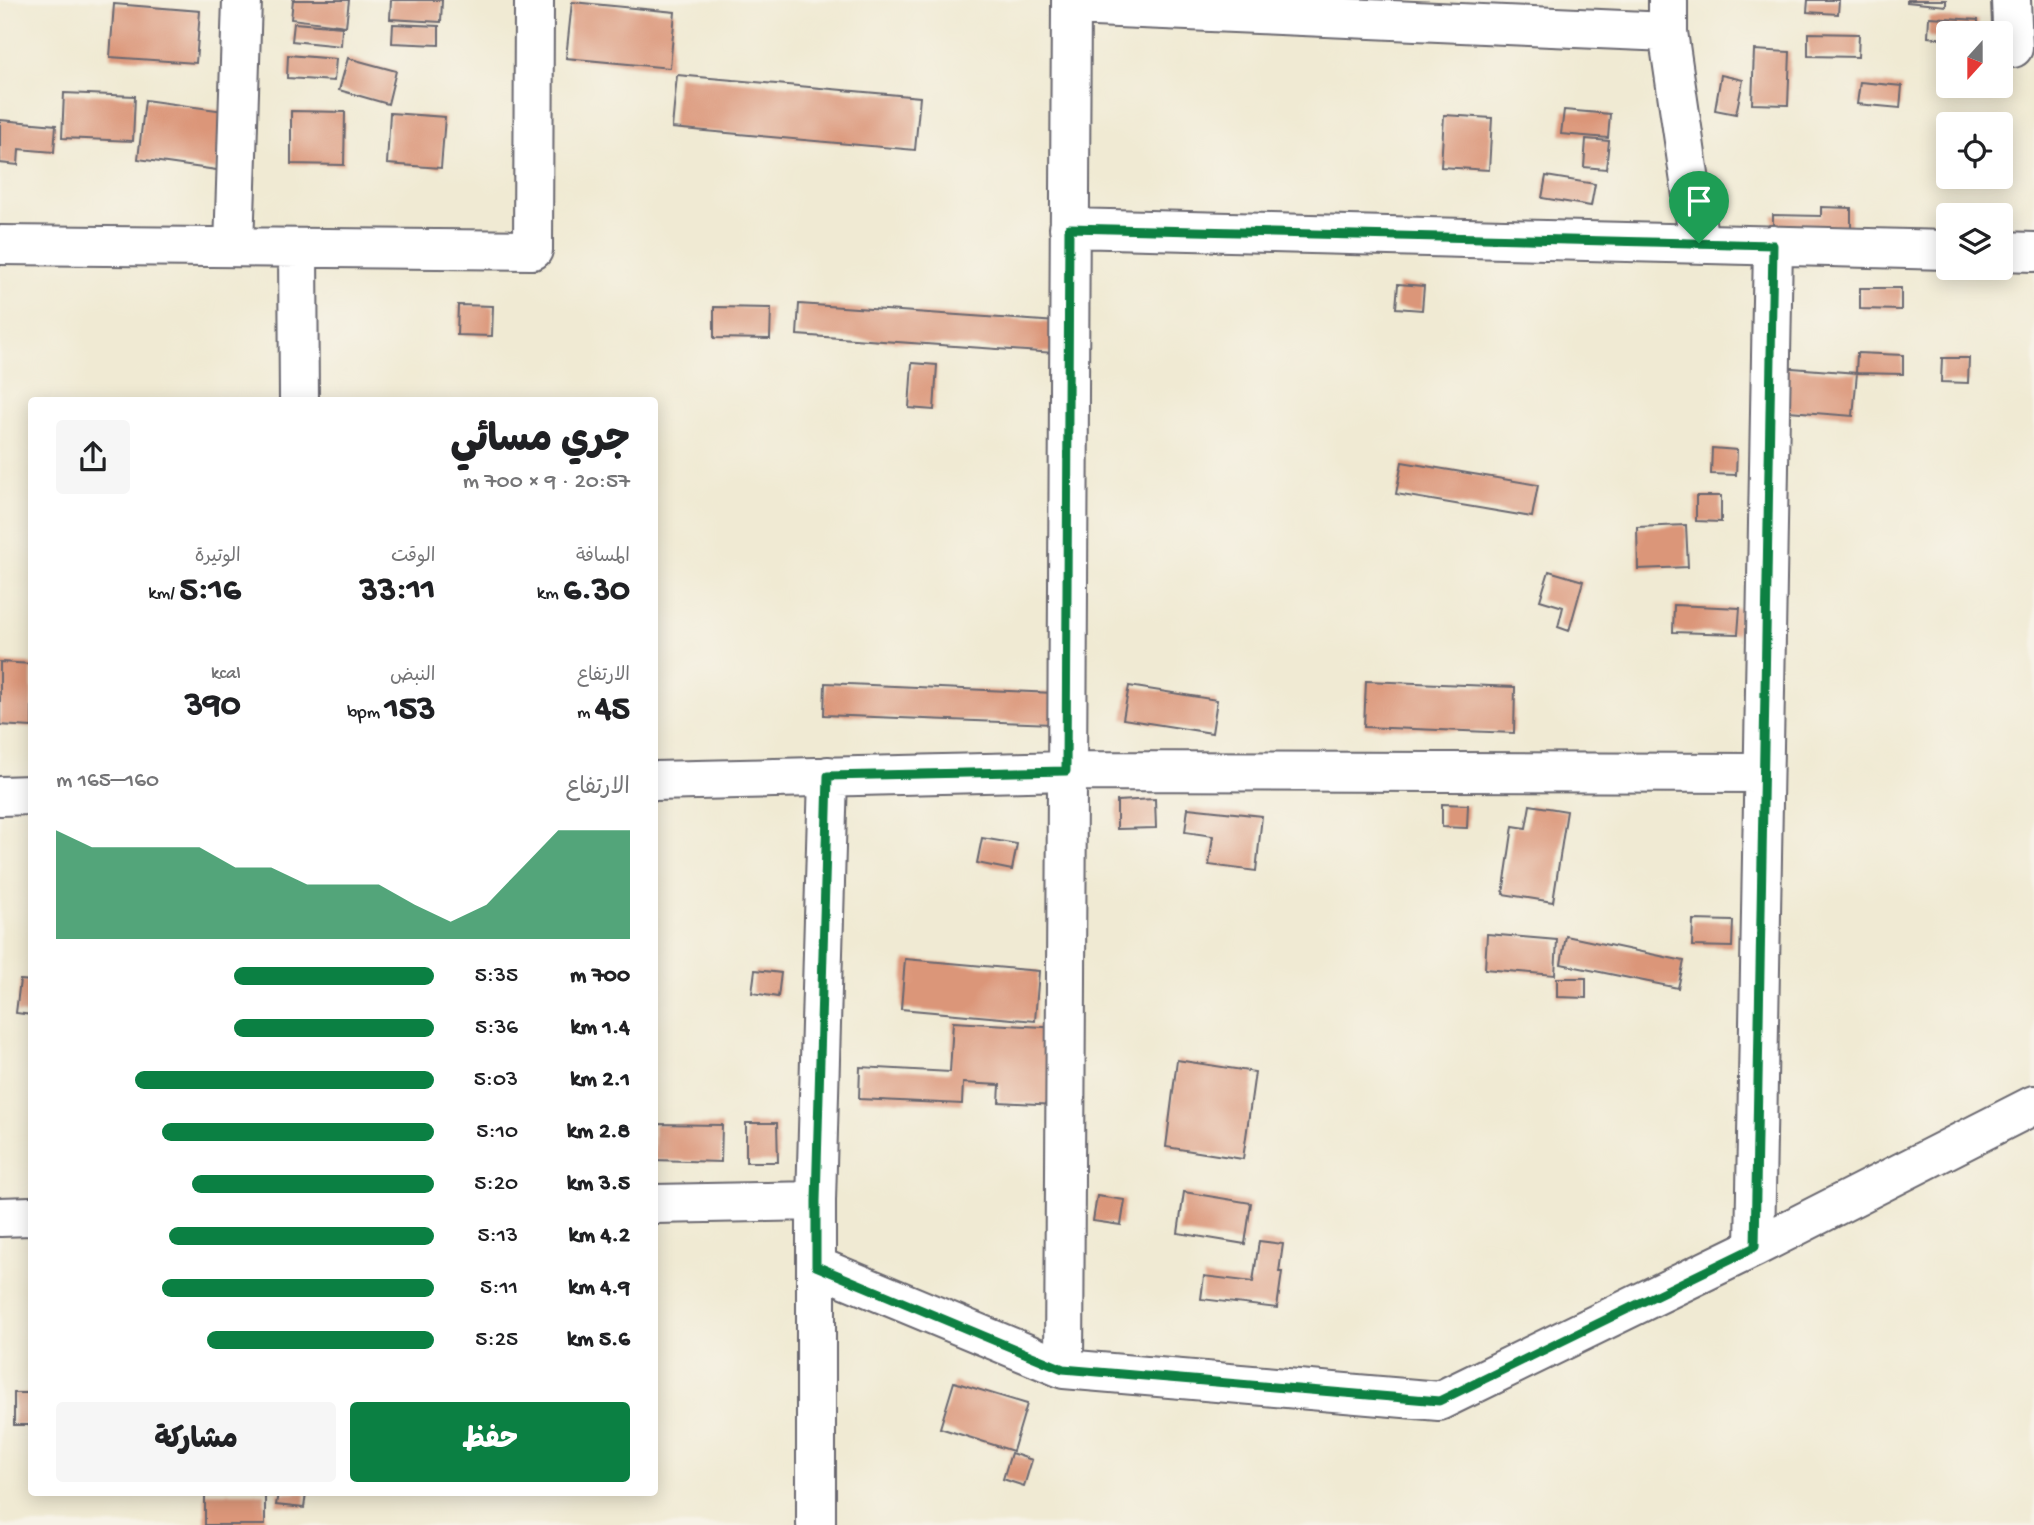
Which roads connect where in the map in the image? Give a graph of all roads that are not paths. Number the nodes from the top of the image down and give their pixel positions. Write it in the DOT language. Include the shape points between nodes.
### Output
graph roads {
  1 [pos="242,0"];
  2 [pos="534,0"];
  3 [pos="2011,0"];
  4 [pos="1071,3"];
  5 [pos="1668,16"];
  6 [pos="2012,21"];
  7 [pos="1069,228"];
  8 [pos="1699,243"];
  9 [pos="0,245"];
  10 [pos="1773,245"];
  11 [pos="234,247"];
  12 [pos="298,248"];
  13 [pos="1936,250"];
  14 [pos="2013,251"];
  15 [pos="2034,252"];
  16 [pos="299,397"];
  17 [pos="1066,771"];
  18 [pos="1763,773"];
  19 [pos="828,776"];
  20 [pos="658,780"];
  21 [pos="28,795"];
  22 [pos="0,796"];
  23 [pos="2034,1105"];
  24 [pos="816,1201"];
  25 [pos="658,1204"];
  26 [pos="28,1216"];
  27 [pos="0,1217"];
  28 [pos="1755,1247"];
  29 [pos="816,1266"];
  30 [pos="1063,1369"];
  31 [pos="816,1525"];
  1 -- 11 [label="street"];
  2 -- 12 [label="street" via="534,250"];
  3 -- 6 [label="street"];
  4 -- 5 [label="street"];
  4 -- 7 [label="street"];
  5 -- 8 [label="street"];
  7 -- 8 [label="street"];
  7 -- 17 [label="street"];
  8 -- 10 [label="street"];
  9 -- 11 [label="street"];
  10 -- 13 [label="street"];
  10 -- 18 [label="street"];
  11 -- 12 [label="street"];
  12 -- 16 [label="street"];
  14 -- 15 [label="street"];
  17 -- 18 [label="street"];
  17 -- 19 [label="street"];
  17 -- 30 [label="street"];
  18 -- 28 [label="street"];
  19 -- 20 [label="street"];
  19 -- 24 [label="street"];
  21 -- 22 [label="street"];
  23 -- 28 [label="street"];
  24 -- 25 [label="street"];
  24 -- 29 [label="street"];
  26 -- 27 [label="street"];
  28 -- 30 [label="street" via="1439,1401"];
  29 -- 30 [label="street"];
  29 -- 31 [label="street"];
}
